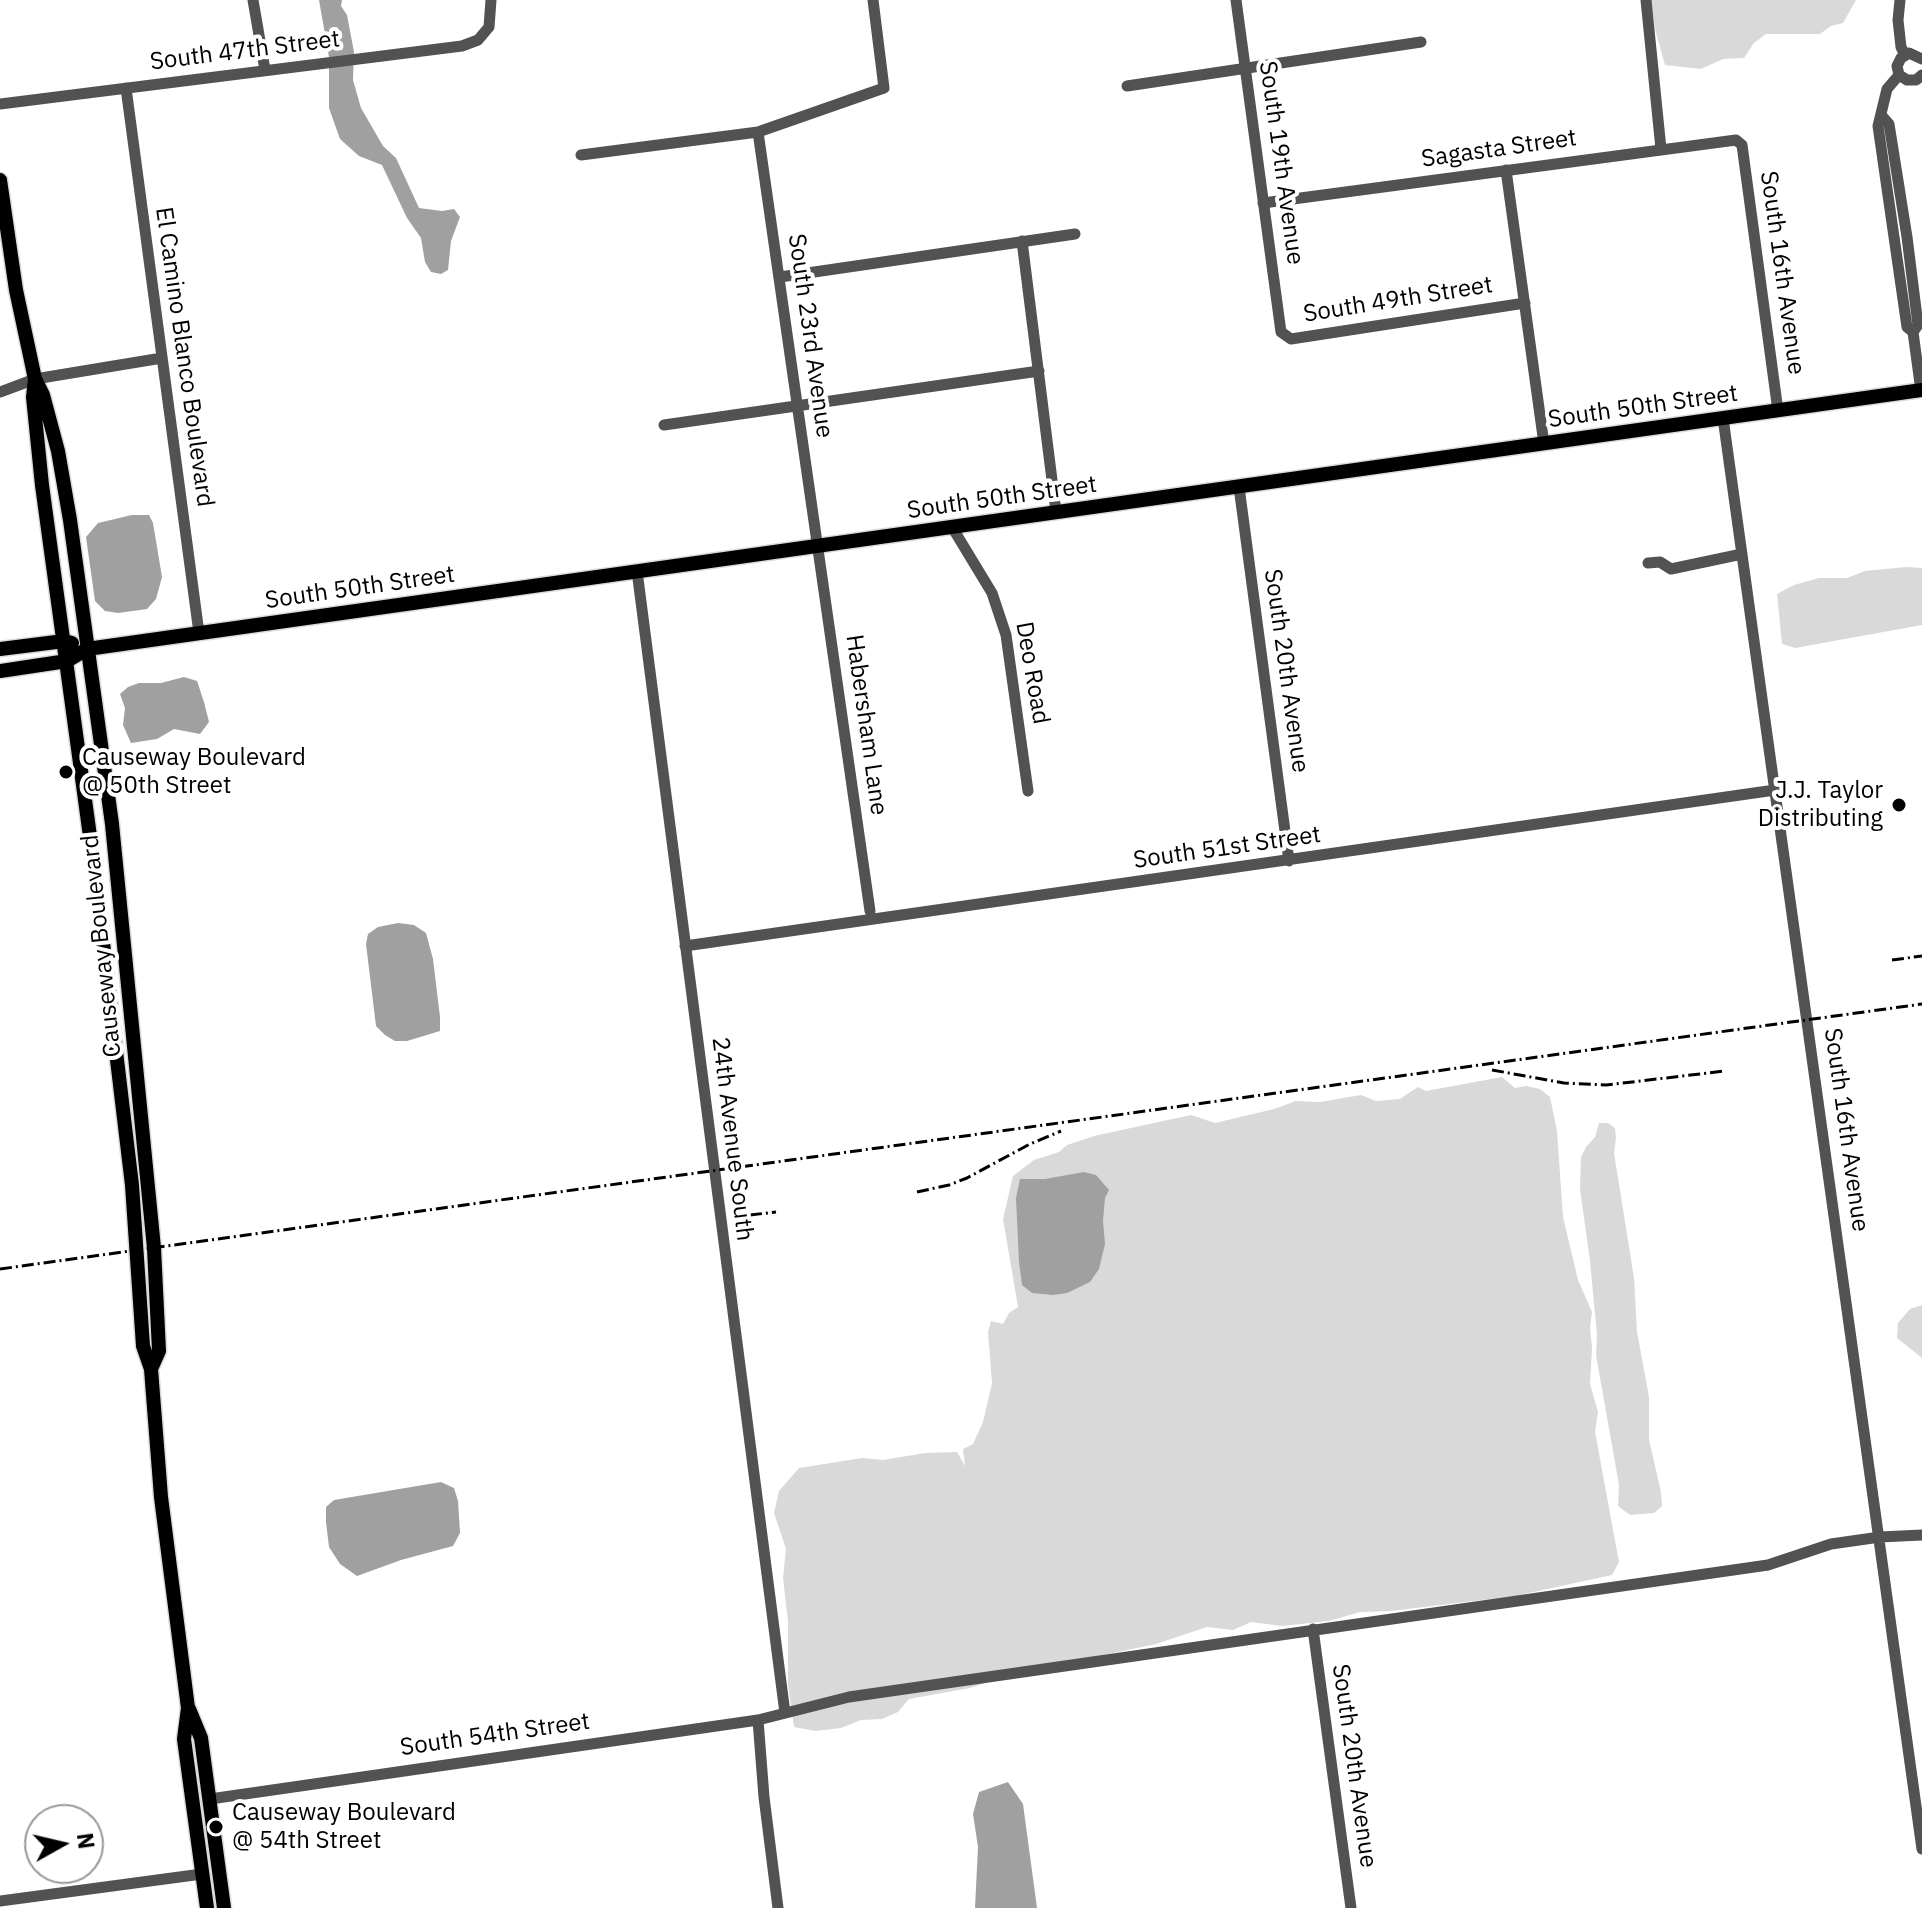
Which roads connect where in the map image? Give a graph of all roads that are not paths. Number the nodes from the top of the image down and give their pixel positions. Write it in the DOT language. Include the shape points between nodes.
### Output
graph roads {
  1 [pos="253,0"];
  2 [pos="491,0"];
  3 [pos="873,0"];
  4 [pos="1236,0"];
  5 [pos="1646,0"];
  6 [pos="1900,0"];
  7 [pos="1421,42"];
  8 [pos="1905,55"];
  9 [pos="1922,59"];
  10 [pos="1246,68"];
  11 [pos="265,70"];
  12 [pos="1899,75"];
  13 [pos="1922,75"];
  14 [pos="1127,86"];
  15 [pos="126,88"];
  16 [pos="0,104"];
  17 [pos="758,132"];
  18 [pos="1740,142"];
  19 [pos="1661,149"];
  20 [pos="581,155"];
  21 [pos="1506,170"];
  22 [pos="0,180"];
  23 [pos="1263,203"];
  24 [pos="1075,234"];
  25 [pos="1022,241"];
  26 [pos="780,277"];
  27 [pos="1525,303"];
  28 [pos="1281,332"];
  29 [pos="162,358"];
  30 [pos="1039,371"];
  31 [pos="35,379"];
  32 [pos="1922,390"];
  33 [pos="0,392"];
  34 [pos="798,405"];
  35 [pos="1778,411"];
  36 [pos="1723,418"];
  37 [pos="664,425"];
  38 [pos="1544,444"];
  39 [pos="1239,487"];
  40 [pos="1056,512"];
  41 [pos="952,527"];
  42 [pos="818,546"];
  43 [pos="1742,554"];
  44 [pos="1648,563"];
  45 [pos="637,571"];
  46 [pos="199,633"];
  47 [pos="64,641"];
  48 [pos="0,649"];
  49 [pos="87,649"];
  50 [pos="67,661"];
  51 [pos="0,671"];
  52 [pos="1775,790"];
  53 [pos="1028,791"];
  54 [pos="1289,861"];
  55 [pos="870,911"];
  56 [pos="685,946"];
  57 [pos="106,969"];
  58 [pos="139,1092"];
  59 [pos="151,1369"];
  60 [pos="1922,1535"];
  61 [pos="1880,1537"];
  62 [pos="1313,1629"];
  63 [pos="188,1708"];
  64 [pos="785,1713"];
  65 [pos="758,1720"];
  66 [pos="186,1730"];
  67 [pos="210,1799"];
  68 [pos="1922,1849"];
  69 [pos="202,1874"];
  70 [pos="0,1901"];
  71 [pos="207,1908"];
  72 [pos="215,1908"];
  73 [pos="224,1908"];
  74 [pos="778,1908"];
  75 [pos="1351,1908"];
  1 -- 11 [label="street"];
  2 -- 11 [label="street, South 47th Street" via="489,27 478,40 462,46"];
  3 -- 17 [label="street" via="884,88"];
  4 -- 10 [label="street, South 19th Avenue"];
  5 -- 19 [label="street"];
  6 -- 8 [label="street"];
  7 -- 10 [label="street"];
  8 -- 9 [label="street" via="1914,53"];
  8 -- 12 [label="street" via="1897,66"];
  10 -- 14 [label="street"];
  10 -- 23 [label="street, South 19th Avenue"];
  11 -- 15 [label="street, South 47th Street"];
  12 -- 13 [label="street" via="1911,81"];
  12 -- 32 [label="street" via="1887,89 1882,116 1889,124 1907,237"];
  15 -- 16 [label="street, South 47th Street"];
  15 -- 29 [label="street, El Camino Blanco Boulevard"];
  17 -- 20 [label="street"];
  17 -- 26 [label="street, South 23rd Avenue"];
  18 -- 19 [label="street, Sagasta Street"];
  18 -- 35 [label="street, South 16th Avenue"];
  19 -- 21 [label="street, Sagasta Street"];
  21 -- 23 [label="street, Sagasta Street"];
  21 -- 27 [label="street"];
  22 -- 31 [label="main road, Causeway Boulevard"];
  23 -- 28 [label="street, South 19th Avenue"];
  24 -- 25 [label="street"];
  25 -- 26 [label="street"];
  25 -- 30 [label="street"];
  26 -- 34 [label="street, South 23rd Avenue"];
  27 -- 28 [label="street, South 49th Street" via="1291,339"];
  27 -- 38 [label="street"];
  29 -- 31 [label="street"];
  29 -- 46 [label="street, El Camino Blanco Boulevard"];
  30 -- 34 [label="street"];
  30 -- 40 [label="street"];
  31 -- 33 [label="street"];
  31 -- 47 [label="main road, Causeway Boulevard" via="42,485"];
  31 -- 49 [label="main road, Causeway Boulevard" via="58,451"];
  32 -- 35 [label="main road, South 50th Street"];
  34 -- 37 [label="street"];
  34 -- 42 [label="street, South 23rd Avenue"];
  35 -- 36 [label="main road, South 50th Street"];
  36 -- 38 [label="main road, South 50th Street"];
  36 -- 43 [label="street, South 16th Avenue"];
  38 -- 39 [label="main road, South 50th Street"];
  39 -- 40 [label="main road, South 50th Street"];
  39 -- 54 [label="street, South 20th Avenue"];
  40 -- 41 [label="main road, South 50th Street"];
  41 -- 42 [label="main road, South 50th Street"];
  41 -- 53 [label="street, Deo Road" via="992,593 1006,635"];
  42 -- 45 [label="main road, South 50th Street"];
  42 -- 55 [label="street, Habersham Lane"];
  43 -- 44 [label="street" via="1671,569"];
  43 -- 52 [label="street, South 16th Avenue"];
  45 -- 46 [label="main road, South 50th Street"];
  45 -- 56 [label="street, 24th Avenue South"];
  46 -- 49 [label="main road, South 50th Street"];
  47 -- 48 [label="main road, South 50th Street"];
  47 -- 49 [label="main road, South 50th Street"];
  47 -- 50 [label="main road, Causeway Boulevard"];
  49 -- 50 [label="main road, South 50th Street"];
  49 -- 58 [label="main road, Causeway Boulevard" via="112,824"];
  50 -- 51 [label="main road, South 50th Street"];
  50 -- 57 [label="main road, Causeway Boulevard"];
  52 -- 54 [label="street, South 51st Street"];
  52 -- 61 [label="street, South 16th Avenue"];
  54 -- 56 [label="street, South 51st Street"];
  56 -- 64 [label="street, 24th Avenue South"];
  57 -- 58 [label="main road" via="116,972 121,986 129,1069"];
  57 -- 59 [label="main road, Causeway Boulevard" via="132,1185 143,1346"];
  58 -- 59 [label="main road, Causeway Boulevard" via="159,1351"];
  59 -- 63 [label="main road, Causeway Boulevard"];
  60 -- 61 [label="street, South 54th Street"];
  61 -- 62 [label="street, South 54th Street" via="1831,1544 1768,1565"];
  61 -- 68 [label="street, South 16th Avenue"];
  62 -- 64 [label="street, South 54th Street" via="849,1697"];
  62 -- 75 [label="street, South 20th Avenue"];
  63 -- 66 [label="main road, Causeway Boulevard"];
  63 -- 67 [label="main road, Causeway Boulevard" via="201,1738"];
  64 -- 65 [label="street, South 54th Street"];
  65 -- 67 [label="street, South 54th Street"];
  65 -- 74 [label="street"];
  66 -- 67 [label="main road" via="202,1797"];
  66 -- 69 [label="main road, Causeway Boulevard"];
  67 -- 73 [label="main road, Causeway Boulevard"];
  69 -- 70 [label="street"];
  69 -- 71 [label="main road, Causeway Boulevard"];
  69 -- 72 [label="main road" via="210,1876"];
}
